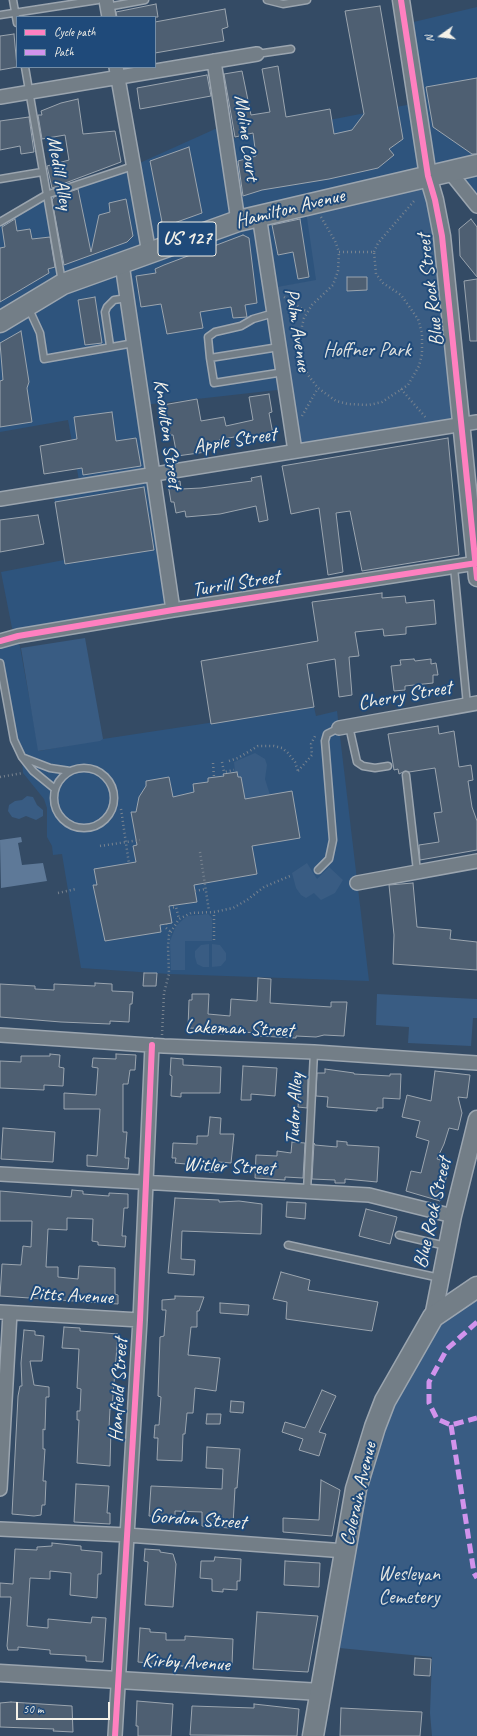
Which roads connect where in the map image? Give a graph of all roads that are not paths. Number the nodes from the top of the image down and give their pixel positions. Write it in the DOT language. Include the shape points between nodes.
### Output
graph roads {
  1 [pos="13,0"];
  2 [pos="145,0"];
  3 [pos="268,0"];
  4 [pos="307,0"];
  5 [pos="401,0"];
  6 [pos="105,6"];
  7 [pos="15,13"];
  8 [pos="0,15"];
  9 [pos="16,18"];
  10 [pos="291,49"];
  11 [pos="257,54"];
  12 [pos="214,61"];
  13 [pos="25,68"];
  14 [pos="152,68"];
  15 [pos="156,68"];
  16 [pos="117,72"];
  17 [pos="30,92"];
  18 [pos="0,97"];
  19 [pos="477,165"];
  20 [pos="133,166"];
  21 [pos="449,171"];
  22 [pos="42,172"];
  23 [pos="428,176"];
  24 [pos="0,179"];
  25 [pos="46,195"];
  26 [pos="477,206"];
  27 [pos="259,215"];
  28 [pos="238,221"];
  29 [pos="0,222"];
  30 [pos="148,253"];
  31 [pos="122,264"];
  32 [pos="63,284"];
  33 [pos="127,298"];
  34 [pos="27,306"];
  35 [pos="274,313"];
  36 [pos="0,322"];
  37 [pos="134,343"];
  38 [pos="110,346"];
  39 [pos="280,347"];
  40 [pos="210,358"];
  41 [pos="284,372"];
  42 [pos="470,424"];
  43 [pos="295,451"];
  44 [pos="153,474"];
  45 [pos="0,499"];
  46 [pos="454,567"];
  47 [pos="476,568"];
  48 [pos="173,610"];
  49 [pos="0,641"];
  50 [pos="0,663"];
  51 [pos="1,678"];
  52 [pos="472,704"];
  53 [pos="344,727"];
  54 [pos="22,757"];
  55 [pos="388,766"];
  56 [pos="70,771"];
  57 [pos="406,775"];
  58 [pos="55,789"];
  59 [pos="477,862"];
  60 [pos="318,870"];
  61 [pos="417,871"];
  62 [pos="357,883"];
  63 [pos="0,1035"];
  64 [pos="157,1042"];
  65 [pos="314,1052"];
  66 [pos="477,1063"];
  67 [pos="477,1119"];
  68 [pos="0,1174"];
  69 [pos="147,1183"];
  70 [pos="307,1191"];
  71 [pos="453,1216"];
  72 [pos="399,1235"];
  73 [pos="288,1244"];
  74 [pos="447,1246"];
  75 [pos="440,1278"];
  76 [pos="477,1287"];
  77 [pos="5,1312"];
  78 [pos="433,1317"];
  79 [pos="140,1320"];
  80 [pos="0,1489"];
  81 [pos="0,1529"];
  82 [pos="127,1535"];
  83 [pos="346,1551"];
  84 [pos="0,1673"];
  85 [pos="118,1680"];
  86 [pos="321,1692"];
  87 [pos="114,1736"];
  88 [pos="314,1736"];
  1 -- 7 [label="lane"];
  2 -- 6 [label="lane"];
  3 -- 4 [label="lane" via="284,4"];
  5 -- 23 [label="street, Blue Rock Street"];
  6 -- 7 [label="lane"];
  7 -- 8 [label="lane"];
  7 -- 9 [label="lane"];
  10 -- 11 [label="lane"];
  11 -- 12 [label="street"];
  12 -- 15 [label="street"];
  12 -- 28 [label="street, Moline Court"];
  13 -- 17 [label="lane, Medill Alley"];
  14 -- 16 [label="street"];
  16 -- 17 [label="street"];
  16 -- 20 [label="street"];
  17 -- 18 [label="street"];
  17 -- 22 [label="lane, Medill Alley"];
  19 -- 21 [label="main road, Hamilton Avenue / US 127"];
  20 -- 25 [label="lane"];
  20 -- 30 [label="street"];
  21 -- 23 [label="main road, Hamilton Avenue / US 127"];
  21 -- 26 [label="street"];
  22 -- 24 [label="lane"];
  22 -- 25 [label="lane, Medill Alley"];
  23 -- 27 [label="main road, Hamilton Avenue / US 127"];
  23 -- 42 [label="street, Blue Rock Street" via="442,236"];
  25 -- 29 [label="lane"];
  25 -- 32 [label="lane, Medill Alley"];
  27 -- 28 [label="main road, Hamilton Avenue / US 127"];
  27 -- 35 [label="street, Palm Avenue"];
  28 -- 30 [label="main road, Hamilton Avenue / US 127"];
  30 -- 31 [label="main road, Hamilton Avenue / US 127"];
  31 -- 32 [label="main road, Hamilton Avenue / US 127"];
  31 -- 33 [label="street, Knowlton Street"];
  32 -- 34 [label="main road, Hamilton Avenue / US 127"];
  33 -- 37 [label="street, Knowlton Street"];
  33 -- 38 [label="lane" via="114,300 106,307"];
  34 -- 36 [label="main road, Hamilton Avenue / US 127"];
  34 -- 38 [label="lane" via="40,333 44,359 103,350"];
  35 -- 39 [label="street, Palm Avenue"];
  35 -- 40 [label="lane" via="253,318 241,326 215,332 208,337"];
  37 -- 38 [label="lane"];
  37 -- 44 [label="street, Knowlton Street"];
  39 -- 40 [label="lane"];
  39 -- 41 [label="street, Palm Avenue"];
  40 -- 41 [label="lane" via="214,383"];
  41 -- 43 [label="street, Palm Avenue"];
  42 -- 43 [label="street, Apple Street"];
  42 -- 47 [label="street, Blue Rock Street"];
  43 -- 44 [label="street, Apple Street"];
  44 -- 45 [label="street, Apple Street"];
  44 -- 48 [label="street, Knowlton Street"];
  46 -- 47 [label="street, Turrill Street"];
  46 -- 48 [label="street, Turrill Street"];
  46 -- 52 [label="lane"];
  48 -- 49 [label="street, Turrill Street"];
  50 -- 51 [label="lane"];
  51 -- 54 [label="lane" via="14,740"];
  52 -- 53 [label="street, Cherry Street"];
  53 -- 55 [label="lane" via="357,762 374,768"];
  53 -- 60 [label="lane" via="328,734 325,741 333,840 330,859"];
  54 -- 56 [label="lane" via="35,763"];
  54 -- 58 [label="lane" via="33,771"];
  56 -- 58 [label="lane" via="62,777"];
  56 -- 58 [label="lane" via="80,767 91,768 110,781 114,790 114,801 108,817 100,824 90,827 73,826 58,812 54,802"];
  57 -- 61 [label="lane"];
  59 -- 61 [label="street"];
  61 -- 62 [label="street"];
  63 -- 64 [label="street, Lakeman Street"];
  64 -- 65 [label="street, Lakeman Street"];
  64 -- 69 [label="street, Hanfield Street"];
  65 -- 66 [label="street, Lakeman Street"];
  65 -- 70 [label="lane, Tudor Alley"];
  67 -- 71 [label="street, Blue Rock Street"];
  68 -- 69 [label="street, Witler Street"];
  69 -- 70 [label="street, Witler Street"];
  69 -- 79 [label="street, Hanfield Street"];
  70 -- 71 [label="street, Witler Street" via="369,1195"];
  71 -- 74 [label="street, Blue Rock Street"];
  72 -- 74 [label="lane"];
  73 -- 75 [label="lane"];
  74 -- 75 [label="street, Blue Rock Street"];
  75 -- 78 [label="street, Blue Rock Street"];
  76 -- 78 [label="main road, Colerain Avenue"];
  77 -- 79 [label="street, Pitts Avenue"];
  77 -- 80 [label="street"];
  78 -- 83 [label="main road, Colerain Avenue" via="385,1401 375,1427 356,1489"];
  79 -- 82 [label="street, Hanfield Street"];
  81 -- 82 [label="street, Gordon Street"];
  82 -- 83 [label="street, Gordon Street"];
  82 -- 85 [label="street, Hanfield Street"];
  83 -- 86 [label="main road, Colerain Avenue"];
  84 -- 85 [label="street, Kirby Avenue"];
  85 -- 86 [label="street, Kirby Avenue"];
  85 -- 87 [label="street, Hanfield Street"];
  86 -- 88 [label="main road, Colerain Avenue"];
}
